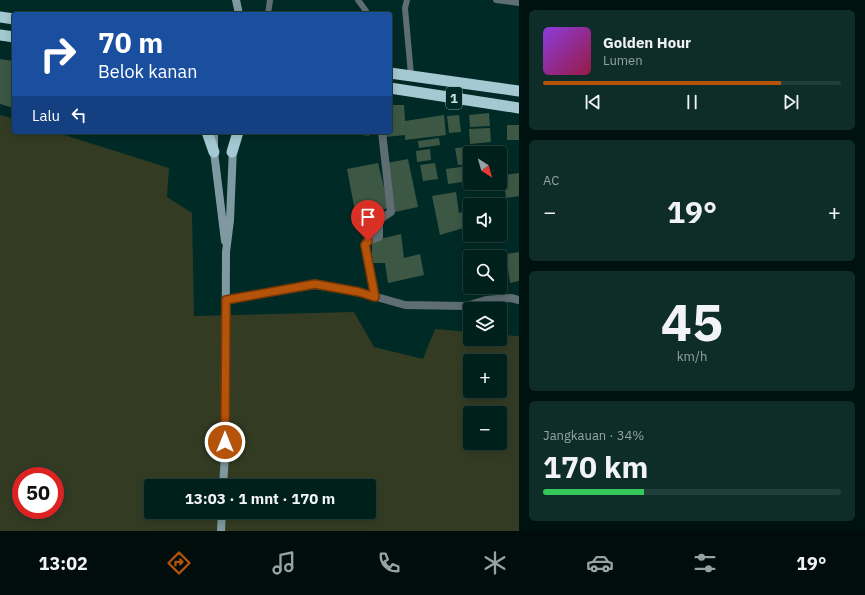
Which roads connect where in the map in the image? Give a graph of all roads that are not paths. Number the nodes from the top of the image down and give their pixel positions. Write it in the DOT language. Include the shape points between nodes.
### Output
graph roads {
  1 [pos="270,0"];
  2 [pos="358,0"];
  3 [pos="406,0"];
  4 [pos="496,0"];
  5 [pos="519,4"];
  6 [pos="268,12"];
  7 [pos="366,12"];
  8 [pos="0,17"];
  9 [pos="12,19"];
  10 [pos="0,35"];
  11 [pos="12,37"];
  12 [pos="392,73"];
  13 [pos="411,76"];
  14 [pos="392,88"];
  15 [pos="519,91"];
  16 [pos="519,108"];
  17 [pos="208,134"];
  18 [pos="214,134"];
  19 [pos="234,134"];
  20 [pos="237,134"];
  21 [pos="382,134"];
  22 [pos="214,152"];
  23 [pos="232,152"];
  24 [pos="226,252"];
  25 [pos="375,297"];
  26 [pos="226,300"];
  27 [pos="519,300"];
  28 [pos="223,479"];
  29 [pos="221,519"];
  30 [pos="220,531"];
  1 -- 6 [label="lane"];
  2 -- 7 [label="lane"];
  3 -- 13 [label="lane"];
  4 -- 5 [label="lane"];
  8 -- 9 [label="highway"];
  10 -- 11 [label="highway"];
  12 -- 13 [label="highway, 1"];
  13 -- 15 [label="highway, 1"];
  14 -- 16 [label="highway, 1"];
  17 -- 22 [label="highway"];
  18 -- 22 [label="main road"];
  19 -- 23 [label="main road"];
  20 -- 23 [label="highway"];
  21 -- 25 [label="street" via="391,212 379,220 379,237 365,245"];
  22 -- 24 [label="main road"];
  23 -- 24 [label="main road" via="230,220"];
  24 -- 26 [label="main road"];
  25 -- 26 [label="street" via="315,284"];
  25 -- 27 [label="street" via="405,305 466,306 486,300"];
  26 -- 28 [label="main road"];
  29 -- 30 [label="main road"];
}
